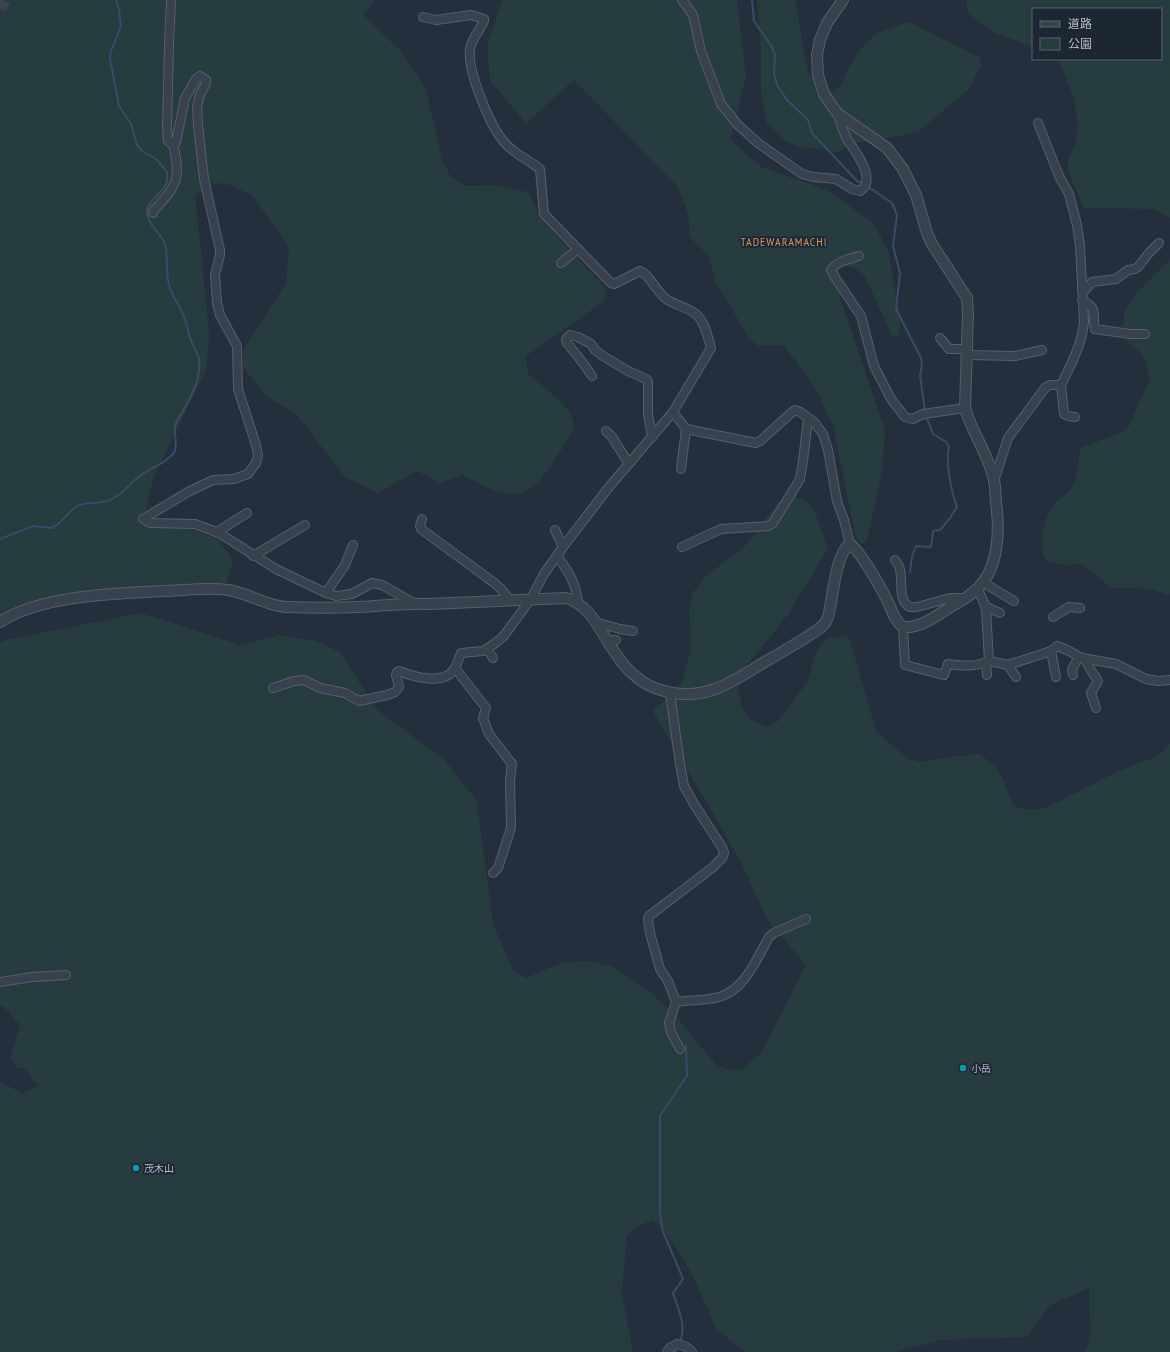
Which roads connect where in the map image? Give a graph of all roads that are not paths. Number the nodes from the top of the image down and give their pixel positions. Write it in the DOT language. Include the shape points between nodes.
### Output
graph roads {
  1 [pos="171,0"];
  2 [pos="682,0"];
  3 [pos="843,0"];
  4 [pos="423,18"];
  5 [pos="837,113"];
  6 [pos="1038,123"];
  7 [pos="172,144"];
  8 [pos="153,213"];
  9 [pos="1159,244"];
  10 [pos="578,249"];
  11 [pos="859,256"];
  12 [pos="561,263"];
  13 [pos="1082,290"];
  14 [pos="1082,300"];
  15 [pos="1145,334"];
  16 [pos="940,338"];
  17 [pos="1042,350"];
  18 [pos="967,352"];
  19 [pos="592,376"];
  20 [pos="1061,385"];
  21 [pos="966,408"];
  22 [pos="673,412"];
  23 [pos="1074,417"];
  24 [pos="808,418"];
  25 [pos="686,429"];
  26 [pos="606,431"];
  27 [pos="652,437"];
  28 [pos="629,464"];
  29 [pos="681,469"];
  30 [pos="994,482"];
  31 [pos="247,513"];
  32 [pos="422,519"];
  33 [pos="305,525"];
  34 [pos="555,530"];
  35 [pos="217,532"];
  36 [pos="850,544"];
  37 [pos="353,545"];
  38 [pos="563,547"];
  39 [pos="682,547"];
  40 [pos="253,556"];
  41 [pos="557,556"];
  42 [pos="894,560"];
  43 [pos="980,586"];
  44 [pos="326,593"];
  45 [pos="510,600"];
  46 [pos="530,600"];
  47 [pos="963,600"];
  48 [pos="1014,601"];
  49 [pos="578,603"];
  50 [pos="414,604"];
  51 [pos="985,606"];
  52 [pos="1080,608"];
  53 [pos="1000,613"];
  54 [pos="1052,617"];
  55 [pos="0,622"];
  56 [pos="595,622"];
  57 [pos="903,627"];
  58 [pos="628,628"];
  59 [pos="486,649"];
  60 [pos="1051,651"];
  61 [pos="494,658"];
  62 [pos="1082,658"];
  63 [pos="987,662"];
  64 [pos="1008,665"];
  65 [pos="455,668"];
  66 [pos="987,675"];
  67 [pos="1073,675"];
  68 [pos="1016,677"];
  69 [pos="1056,677"];
  70 [pos="1170,680"];
  71 [pos="273,688"];
  72 [pos="670,693"];
  73 [pos="1096,708"];
  74 [pos="493,873"];
  75 [pos="806,920"];
  76 [pos="66,975"];
  77 [pos="0,982"];
  78 [pos="676,1002"];
  79 [pos="680,1049"];
  80 [pos="667,1352"];
  81 [pos="692,1352"];
  1 -- 7 [label="street" via="167,128 168,141"];
  2 -- 5 [label="street" via="693,15 701,51 721,104 742,129 802,174 836,179 858,191 865,186 863,164 846,137"];
  3 -- 5 [label="street" via="827,23 817,55 818,75 824,94"];
  4 -- 10 [label="street" via="436,20 471,15 484,19 470,50 473,72 490,120 508,146 540,169 544,214"];
  5 -- 18 [label="street" via="887,148 904,169 916,194 932,244 967,298"];
  6 -- 13 [label="street" via="1069,194 1080,246"];
  7 -- 8 [label="street" via="177,168 174,187"];
  7 -- 35 [label="street" via="178,139 185,98 200,76 206,80 197,107 204,179 220,250 215,275 215,293 220,315 237,346 238,389 258,455 248,474 234,479 213,480 143,519 150,523 195,524"];
  9 -- 13 [label="street" via="1135,269 1128,270 1116,279 1092,282"];
  10 -- 12 [label="street"];
  10 -- 22 [label="street" via="611,283 614,284 640,271 644,272 666,299 692,312 701,321 711,348"];
  11 -- 21 [label="street" via="835,265 833,274 861,316 874,366 898,410 906,418 913,420 926,414"];
  13 -- 14 [label="street"];
  14 -- 15 [label="street" via="1092,305 1095,329"];
  14 -- 20 [label="street" via="1083,331"];
  16 -- 18 [label="street" via="949,349"];
  17 -- 18 [label="street" via="1015,356"];
  18 -- 21 [label="street"];
  19 -- 27 [label="street" via="567,343 566,339 570,336 578,336 603,356 648,381 648,414"];
  20 -- 23 [label="street" via="1064,414"];
  20 -- 30 [label="street" via="1050,385 1045,388 1008,438"];
  21 -- 30 [label="street"];
  22 -- 25 [label="street"];
  22 -- 27 [label="street"];
  24 -- 25 [label="street" via="795,410 756,443"];
  24 -- 36 [label="street" via="823,434 837,501"];
  24 -- 39 [label="street" via="800,479 773,523 768,526 721,529"];
  25 -- 29 [label="street"];
  26 -- 28 [label="street"];
  27 -- 28 [label="street"];
  28 -- 38 [label="street"];
  30 -- 43 [label="street" via="998,514 997,540 994,558"];
  31 -- 35 [label="street"];
  32 -- 45 [label="street" via="421,529 501,589"];
  33 -- 40 [label="street"];
  34 -- 38 [label="street"];
  35 -- 40 [label="street"];
  36 -- 57 [label="street" via="858,551 886,598 894,618"];
  36 -- 72 [label="street" via="839,560 828,617 820,628 721,687 696,694"];
  37 -- 44 [label="street" via="345,565"];
  38 -- 41 [label="street"];
  40 -- 44 [label="street" via="276,570"];
  41 -- 46 [label="street"];
  41 -- 49 [label="street" via="570,574 578,593"];
  42 -- 47 [label="street" via="900,568 902,597 908,606 912,608 950,598"];
  43 -- 47 [label="street"];
  43 -- 48 [label="street"];
  43 -- 51 [label="street"];
  44 -- 50 [label="street" via="336,596 352,594 372,583 382,585"];
  45 -- 46 [label="street"];
  45 -- 50 [label="street"];
  46 -- 49 [label="street" via="566,598"];
  46 -- 59 [label="street" via="503,637"];
  47 -- 57 [label="street" via="916,626"];
  49 -- 56 [label="street"];
  50 -- 55 [label="street" via="330,608 284,607 229,590 197,589 101,595 38,605 10,615"];
  51 -- 53 [label="street"];
  51 -- 63 [label="street"];
  52 -- 54 [label="street" via="1065,608"];
  56 -- 58 [label="street"];
  56 -- 72 [label="street" via="612,640 618,657 632,674"];
  57 -- 63 [label="street" via="905,665 944,676 948,664 979,665"];
  59 -- 61 [label="street"];
  59 -- 65 [label="street" via="460,653"];
  60 -- 62 [label="street" via="1057,646"];
  60 -- 64 [label="street"];
  60 -- 69 [label="street"];
  62 -- 67 [label="street" via="1072,669"];
  62 -- 70 [label="street" via="1116,664 1146,679"];
  62 -- 73 [label="street" via="1098,681 1091,693"];
  63 -- 64 [label="street"];
  63 -- 66 [label="street"];
  64 -- 68 [label="street"];
  65 -- 71 [label="street" via="444,677 435,678 418,677 399,671 396,673 398,690 369,700 359,701 304,680"];
  65 -- 74 [label="street" via="486,708 483,718 489,734 512,764 511,828 498,868"];
  72 -- 78 [label="street" via="684,786 724,853 712,868 648,918 660,969"];
  75 -- 78 [label="street" via="769,937 750,971 727,993 719,997"];
  76 -- 77 [label="street"];
  78 -- 79 [label="street" via="669,1023"];
  80 -- 81 [label="street" via="679,1345"];
}
